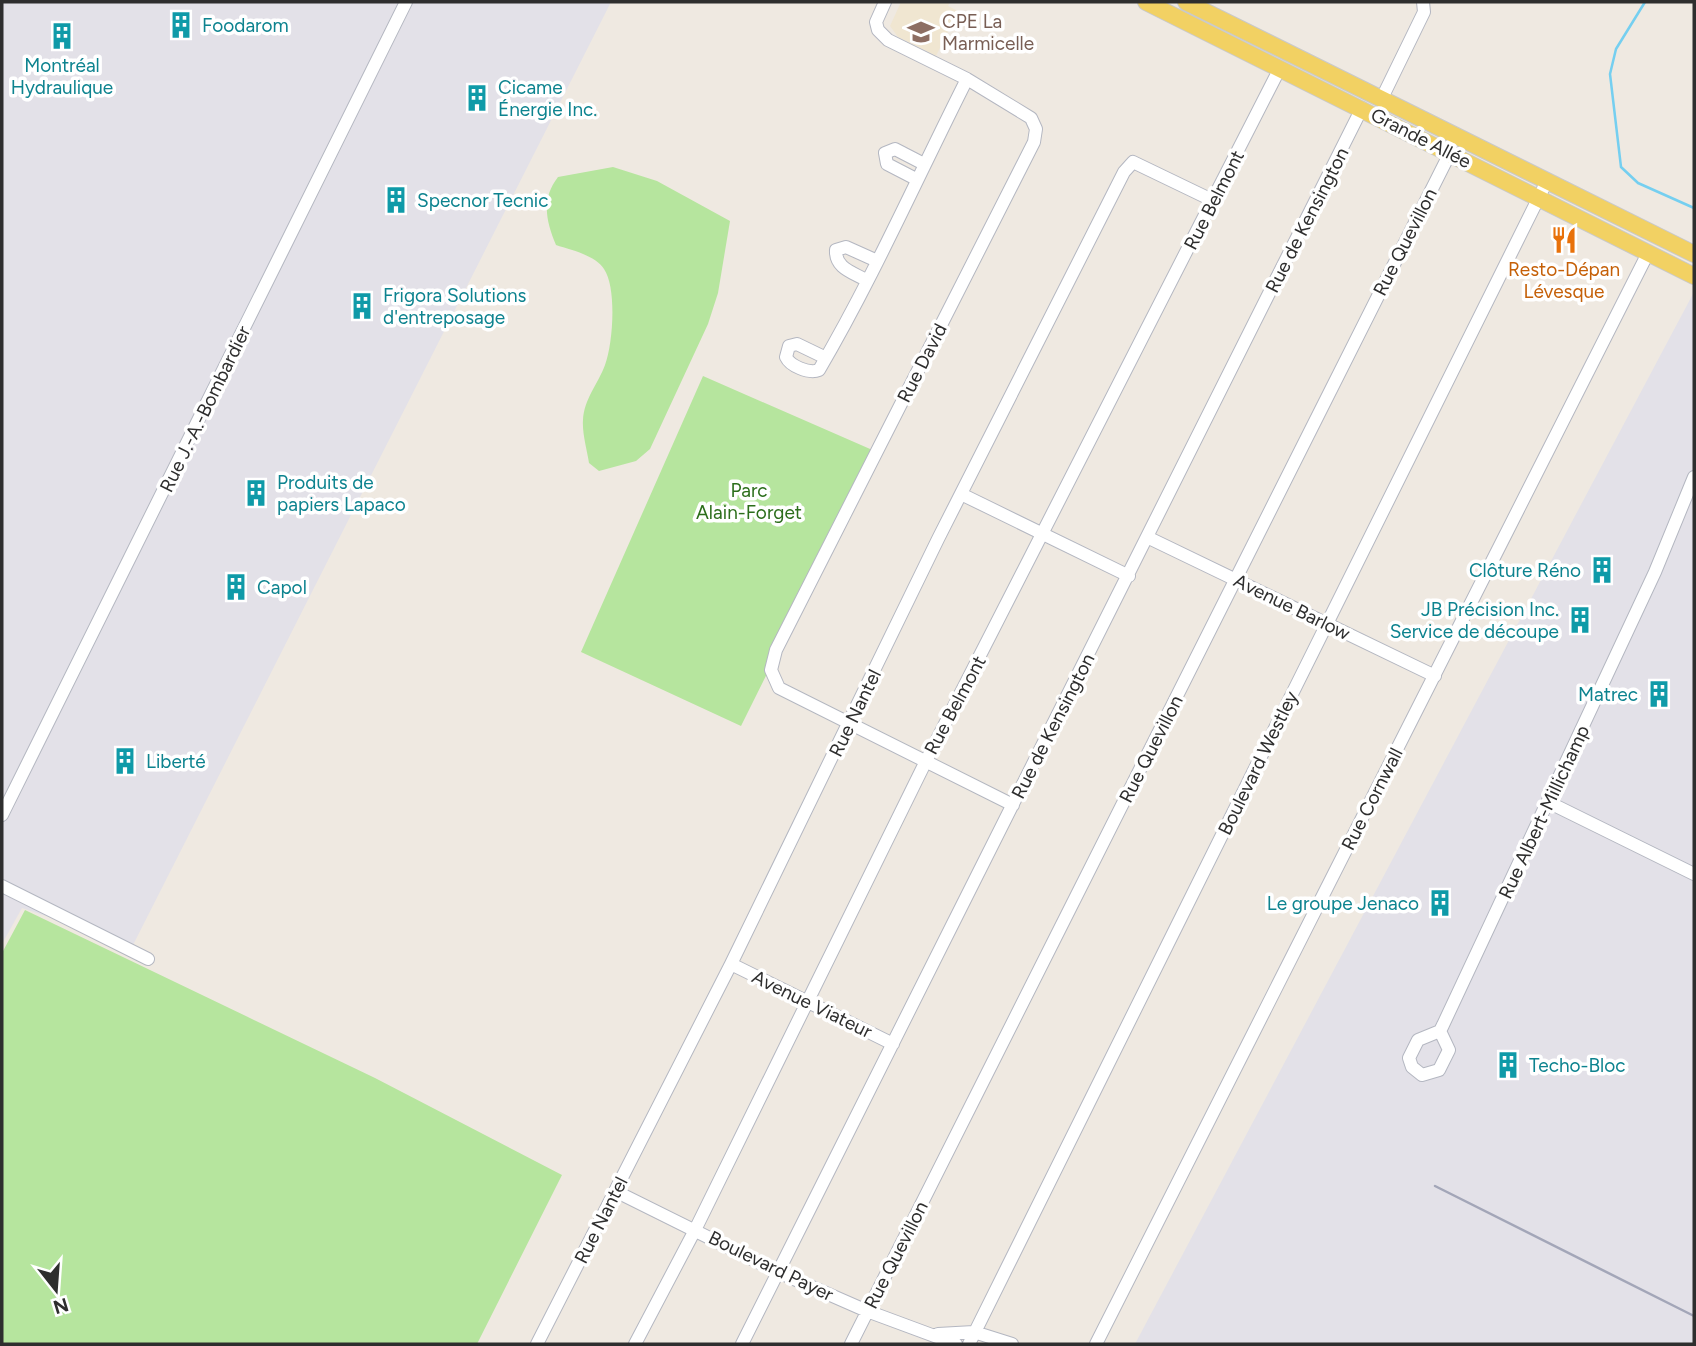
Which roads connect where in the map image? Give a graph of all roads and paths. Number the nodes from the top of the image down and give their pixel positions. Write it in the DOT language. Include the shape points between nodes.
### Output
graph roads {
  1 [pos="406,2"];
  2 [pos="885,2"];
  3 [pos="894,2"];
  4 [pos="1146,2"];
  5 [pos="1186,2"];
  6 [pos="1423,2"];
  7 [pos="884,36"];
  8 [pos="1280,68"];
  9 [pos="967,79"];
  10 [pos="1382,98"];
  11 [pos="1362,108"];
  12 [pos="1450,153"];
  13 [pos="924,164"];
  14 [pos="916,179"];
  15 [pos="1547,181"];
  16 [pos="1539,199"];
  17 [pos="1214,201"];
  18 [pos="1648,253"];
  19 [pos="1694,254"];
  20 [pos="875,260"];
  21 [pos="1694,276"];
  22 [pos="866,279"];
  23 [pos="826,358"];
  24 [pos="1694,477"];
  25 [pos="961,494"];
  26 [pos="1043,537"];
  27 [pos="1149,538"];
  28 [pos="1129,576"];
  29 [pos="1236,579"];
  30 [pos="1327,624"];
  31 [pos="1435,676"];
  32 [pos="849,724"];
  33 [pos="926,761"];
  34 [pos="1550,803"];
  35 [pos="1013,805"];
  36 [pos="2,815"];
  37 [pos="1694,874"];
  38 [pos="2,886"];
  39 [pos="148,959"];
  40 [pos="731,964"];
  41 [pos="807,1001"];
  42 [pos="1440,1031"];
  43 [pos="893,1044"];
  44 [pos="615,1191"];
  45 [pos="695,1230"];
  46 [pos="778,1272"];
  47 [pos="867,1311"];
  48 [pos="930,1334"];
  49 [pos="972,1338"];
  50 [pos="537,1344"];
  51 [pos="635,1344"];
  52 [pos="742,1344"];
  53 [pos="851,1344"];
  54 [pos="956,1344"];
  55 [pos="1012,1344"];
  56 [pos="1096,1344"];
  1 -- 36 [label="street, Rue J.-A.-Bombardier"];
  2 -- 7 [label="street" via="876,22"];
  3 -- 7 [label="street" via="883,24"];
  4 -- 8 [label="main road, Grande Allée"];
  5 -- 10 [label="main road, Grande Allée"];
  6 -- 10 [label="street" via="1424,12"];
  7 -- 9 [label="street, Rue David"];
  8 -- 11 [label="main road, Grande Allée"];
  8 -- 17 [label="street, Rue Belmont"];
  9 -- 13 [label="street"];
  9 -- 32 [label="street, Rue David" via="1031,118 1036,129 1034,142 776,650 771,670 779,688"];
  10 -- 15 [label="main road, Grande Allée"];
  11 -- 12 [label="main road, Grande Allée"];
  11 -- 27 [label="street, Rue de Kensington"];
  12 -- 16 [label="main road, Grande Allée"];
  12 -- 29 [label="street, Rue Quevillon"];
  13 -- 14 [label="street"];
  13 -- 14 [label="street" via="896,149 886,152 888,164"];
  14 -- 20 [label="street"];
  15 -- 16 [label="street, Boulevard Westley"];
  15 -- 19 [label="main road, Grande Allée"];
  16 -- 18 [label="main road, Grande Allée"];
  16 -- 30 [label="street, Boulevard Westley"];
  17 -- 25 [label="street, Rue Nantel" via="1133,162 1124,172"];
  17 -- 26 [label="street, Rue Belmont"];
  18 -- 21 [label="main road, Grande Allée"];
  18 -- 31 [label="street, Rue Cornwall"];
  20 -- 22 [label="street"];
  20 -- 22 [label="street" via="846,247 836,250 843,268"];
  22 -- 23 [label="street"];
  24 -- 34 [label="street, Rue Albert-Millichamp" via="1663,556"];
  25 -- 26 [label="street"];
  25 -- 32 [label="street, Rue Nantel"];
  26 -- 28 [label="street"];
  26 -- 33 [label="street, Rue Belmont"];
  27 -- 28 [label="street, Rue de Kensington"];
  27 -- 29 [label="street, Avenue Barlow"];
  28 -- 35 [label="street, Rue de Kensington"];
  29 -- 30 [label="street, Avenue Barlow"];
  29 -- 47 [label="street, Rue Quevillon"];
  30 -- 31 [label="street, Avenue Barlow"];
  30 -- 49 [label="street, Boulevard Westley"];
  31 -- 56 [label="street, Rue Cornwall"];
  32 -- 33 [label="street"];
  32 -- 40 [label="street, Rue Nantel"];
  33 -- 35 [label="street"];
  33 -- 41 [label="street, Rue Belmont"];
  34 -- 37 [label="street"];
  34 -- 42 [label="street, Rue Albert-Millichamp"];
  35 -- 43 [label="street, Rue de Kensington"];
  38 -- 39 [label="street"];
  40 -- 41 [label="street, Avenue Viateur"];
  40 -- 44 [label="street, Rue Nantel"];
  41 -- 43 [label="street, Avenue Viateur"];
  41 -- 45 [label="street, Rue Belmont"];
  43 -- 46 [label="street, Rue de Kensington"];
  44 -- 45 [label="street, Boulevard Payer"];
  44 -- 50 [label="street, Rue Nantel"];
  45 -- 46 [label="street, Boulevard Payer"];
  45 -- 51 [label="street, Rue Belmont"];
  46 -- 47 [label="street, Boulevard Payer"];
  46 -- 52 [label="street, Rue de Kensington"];
  47 -- 48 [label="street, Boulevard Payer"];
  47 -- 53 [label="street, Rue Quevillon"];
  48 -- 49 [label="street, Boulevard Payer"];
  48 -- 54 [label="street, Boulevard Payer"];
  49 -- 55 [label="street, Boulevard Payer"];
}
